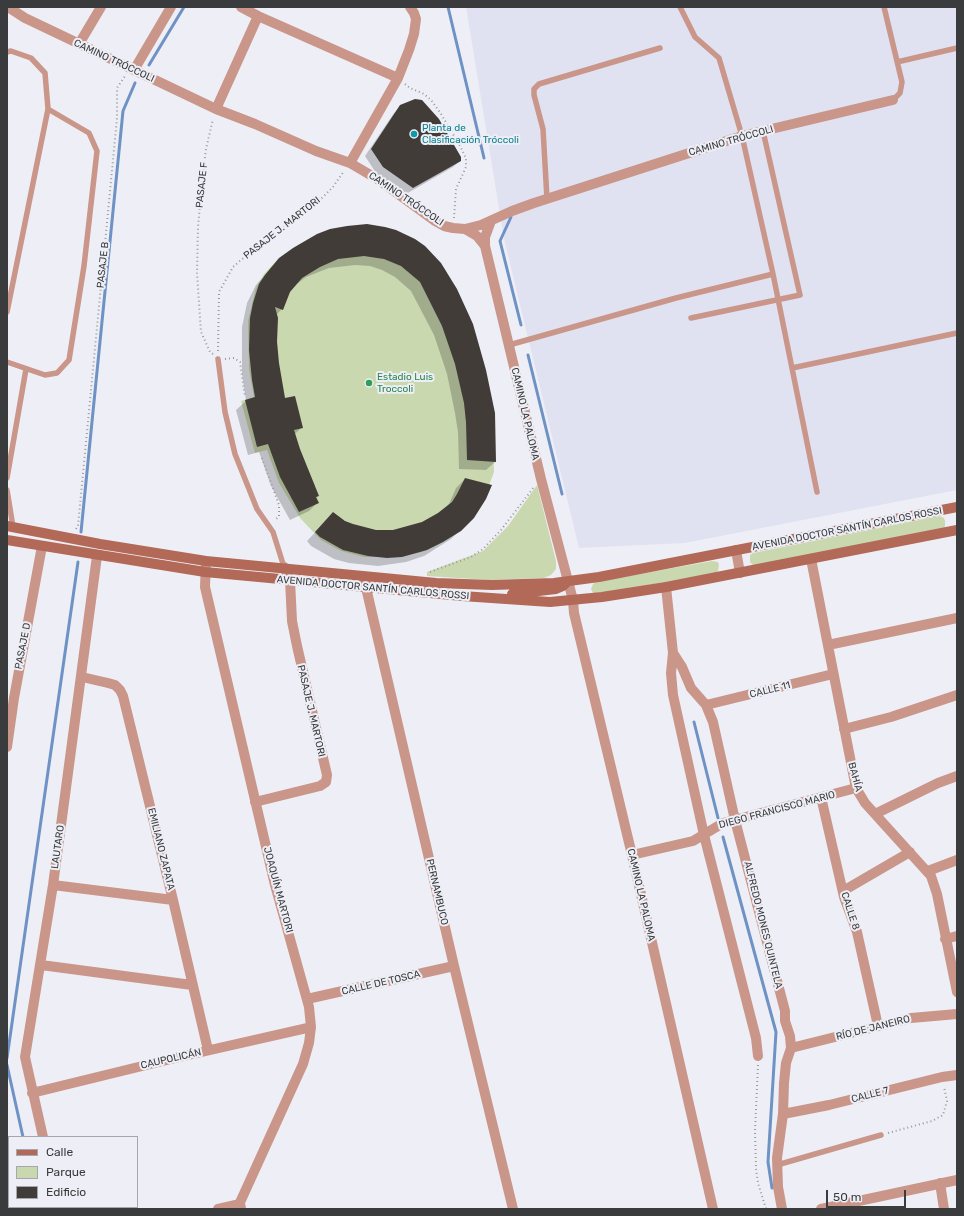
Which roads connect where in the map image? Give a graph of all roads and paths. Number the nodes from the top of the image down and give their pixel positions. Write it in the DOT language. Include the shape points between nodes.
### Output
graph roads {
  1 [pos="8,7"];
  2 [pos="101,7"];
  3 [pos="171,7"];
  4 [pos="241,7"];
  5 [pos="410,7"];
  6 [pos="680,7"];
  7 [pos="884,7"];
  8 [pos="258,16"];
  9 [pos="79,44"];
  10 [pos="660,48"];
  11 [pos="957,48"];
  12 [pos="7,52"];
  13 [pos="897,62"];
  14 [pos="134,70"];
  15 [pos="398,78"];
  16 [pos="894,100"];
  17 [pos="216,109"];
  18 [pos="48,110"];
  19 [pos="763,131"];
  20 [pos="742,136"];
  21 [pos="350,163"];
  22 [pos="547,199"];
  23 [pos="491,221"];
  24 [pos="453,228"];
  25 [pos="465,229"];
  26 [pos="485,246"];
  27 [pos="773,274"];
  28 [pos="778,299"];
  29 [pos="7,312"];
  30 [pos="691,318"];
  31 [pos="957,333"];
  32 [pos="509,345"];
  33 [pos="218,359"];
  34 [pos="7,362"];
  35 [pos="792,368"];
  36 [pos="26,369"];
  37 [pos="245,397"];
  38 [pos="262,458"];
  39 [pos="7,478"];
  40 [pos="541,479"];
  41 [pos="7,490"];
  42 [pos="817,492"];
  43 [pos="957,507"];
  44 [pos="268,524"];
  45 [pos="10,526"];
  46 [pos="957,530"];
  47 [pos="69,538"];
  48 [pos="7,540"];
  49 [pos="42,546"];
  50 [pos="736,550"];
  51 [pos="97,556"];
  52 [pos="811,559"];
  53 [pos="206,561"];
  54 [pos="284,568"];
  55 [pos="205,572"];
  56 [pos="740,573"];
  57 [pos="363,575"];
  58 [pos="290,580"];
  59 [pos="421,581"];
  60 [pos="567,581"];
  61 [pos="366,587"];
  62 [pos="666,587"];
  63 [pos="501,599"];
  64 [pos="573,600"];
  65 [pos="957,618"];
  66 [pos="828,645"];
  67 [pos="673,653"];
  68 [pos="834,674"];
  69 [pos="82,677"];
  70 [pos="957,695"];
  71 [pos="10,698"];
  72 [pos="706,705"];
  73 [pos="844,729"];
  74 [pos="7,747"];
  75 [pos="957,776"];
  76 [pos="856,788"];
  77 [pos="821,797"];
  78 [pos="255,802"];
  79 [pos="875,814"];
  80 [pos="735,820"];
  81 [pos="704,835"];
  82 [pos="910,852"];
  83 [pos="632,855"];
  84 [pos="957,860"];
  85 [pos="928,871"];
  86 [pos="53,885"];
  87 [pos="843,891"];
  88 [pos="173,900"];
  89 [pos="957,936"];
  90 [pos="945,939"];
  91 [pos="41,964"];
  92 [pos="454,966"];
  93 [pos="192,985"];
  94 [pos="957,992"];
  95 [pos="307,999"];
  96 [pos="957,1014"];
  97 [pos="878,1026"];
  98 [pos="311,1027"];
  99 [pos="791,1048"];
  100 [pos="208,1050"];
  101 [pos="758,1056"];
  102 [pos="957,1075"];
  103 [pos="942,1077"];
  104 [pos="32,1093"];
  105 [pos="782,1114"];
  106 [pos="881,1135"];
  107 [pos="43,1136"];
  108 [pos="777,1165"];
  109 [pos="957,1180"];
  110 [pos="940,1183"];
  111 [pos="240,1207"];
  112 [pos="218,1209"];
  113 [pos="513,1209"];
  114 [pos="713,1209"];
  115 [pos="766,1209"];
  116 [pos="782,1209"];
  117 [pos="821,1209"];
  118 [pos="944,1209"];
  1 -- 9 [label="street, CAMINO TRÓCCOLI"];
  2 -- 9 [label="street"];
  3 -- 14 [label="street"];
  4 -- 8 [label="street"];
  5 -- 15 [label="street" via="416,19 414,34"];
  6 -- 20 [label="lane" via="695,37 719,58"];
  7 -- 13 [label="lane"];
  8 -- 15 [label="street"];
  8 -- 17 [label="street"];
  9 -- 14 [label="street, CAMINO TRÓCCOLI"];
  10 -- 22 [label="lane" via="539,84 534,89 543,129"];
  11 -- 13 [label="lane"];
  12 -- 18 [label="lane" via="31,58 45,73"];
  13 -- 16 [label="lane" via="902,82 900,93"];
  14 -- 17 [label="street, CAMINO TRÓCCOLI"];
  14 -- 47 [label="path, PASAJE B" via="125,76 117,88 118,118 78,526"];
  15 -- 21 [label="street"];
  15 -- 24 [label="path" via="431,100 466,158 466,167 456,189"];
  16 -- 19 [label="street, CAMINO TRÓCCOLI"];
  17 -- 21 [label="street, CAMINO TRÓCCOLI"];
  17 -- 33 [label="path, PASAJE F" via="203,167 197,274 202,332 210,352"];
  18 -- 29 [label="lane"];
  18 -- 36 [label="lane" via="89,133 97,151 84,266 68,360 57,373 45,375"];
  19 -- 20 [label="street, CAMINO TRÓCCOLI"];
  19 -- 28 [label="lane" via="800,294"];
  20 -- 22 [label="street, CAMINO TRÓCCOLI"];
  20 -- 27 [label="lane"];
  21 -- 24 [label="street, CAMINO TRÓCCOLI" via="379,180 435,221"];
  21 -- 33 [label="path, PASAJE J. MARTORI" via="333,187 313,207 232,267 219,292"];
  22 -- 23 [label="street, CAMINO TRÓCCOLI"];
  23 -- 25 [label="street, CAMINO TRÓCCOLI"];
  23 -- 26 [label="street, CAMINO LA PALOMA" via="485,237"];
  24 -- 25 [label="street, CAMINO TRÓCCOLI"];
  25 -- 26 [label="street" via="477,236"];
  26 -- 32 [label="street, CAMINO LA PALOMA"];
  27 -- 28 [label="lane"];
  27 -- 32 [label="lane" via="676,298"];
  28 -- 30 [label="lane"];
  28 -- 35 [label="lane"];
  31 -- 35 [label="lane"];
  32 -- 40 [label="street, CAMINO LA PALOMA"];
  33 -- 37 [label="path" via="234,358 240,362"];
  33 -- 44 [label="lane" via="225,412 235,454 258,509"];
  34 -- 36 [label="lane"];
  35 -- 42 [label="lane"];
  36 -- 39 [label="lane"];
  38 -- 44 [label="path" via="279,506 279,517"];
  40 -- 59 [label="path" via="502,530 483,550 431,572"];
  40 -- 60 [label="street, CAMINO LA PALOMA"];
  41 -- 45 [label="lane"];
  43 -- 50 [label="street, AVENIDA DOCTOR SANTÍN CARLOS ROSSI"];
  44 -- 54 [label="lane"];
  45 -- 47 [label="street, AVENIDA DOCTOR SANTÍN CARLOS ROSSI"];
  46 -- 52 [label="street, AVENIDA DOCTOR SANTÍN CARLOS ROSSI"];
  47 -- 53 [label="street, AVENIDA DOCTOR SANTÍN CARLOS ROSSI"];
  48 -- 49 [label="street, AVENIDA DOCTOR SANTÍN CARLOS ROSSI"];
  49 -- 51 [label="street, AVENIDA DOCTOR SANTÍN CARLOS ROSSI"];
  49 -- 71 [label="street, PASAJE D"];
  50 -- 56 [label="street"];
  50 -- 60 [label="street, AVENIDA DOCTOR SANTÍN CARLOS ROSSI"];
  51 -- 55 [label="street, AVENIDA DOCTOR SANTÍN CARLOS ROSSI"];
  51 -- 69 [label="street, LAUTARO"];
  52 -- 56 [label="street, AVENIDA DOCTOR SANTÍN CARLOS ROSSI"];
  52 -- 66 [label="street, BAHÍA"];
  53 -- 54 [label="street, AVENIDA DOCTOR SANTÍN CARLOS ROSSI"];
  53 -- 55 [label="street, JOAQUÍN MARTORI"];
  54 -- 57 [label="street, AVENIDA DOCTOR SANTÍN CARLOS ROSSI"];
  54 -- 58 [label="street, PASAJE J. MARTORI"];
  55 -- 58 [label="street, AVENIDA DOCTOR SANTÍN CARLOS ROSSI"];
  55 -- 78 [label="street, JOAQUÍN MARTORI" via="205,588"];
  56 -- 62 [label="street, AVENIDA DOCTOR SANTÍN CARLOS ROSSI"];
  57 -- 59 [label="street, AVENIDA DOCTOR SANTÍN CARLOS ROSSI"];
  57 -- 61 [label="street, PERNAMBUCO"];
  58 -- 61 [label="street, AVENIDA DOCTOR SANTÍN CARLOS ROSSI"];
  58 -- 78 [label="street, PASAJE J. MARTORI" via="292,621 327,775 326,782 320,786"];
  59 -- 60 [label="street, AVENIDA DOCTOR SANTÍN CARLOS ROSSI" via="492,585"];
  60 -- 63 [label="street" via="564,586 556,589 513,594"];
  60 -- 64 [label="street, CAMINO LA PALOMA"];
  61 -- 63 [label="street, AVENIDA DOCTOR SANTÍN CARLOS ROSSI"];
  61 -- 92 [label="street, PERNAMBUCO"];
  62 -- 64 [label="street, AVENIDA DOCTOR SANTÍN CARLOS ROSSI" via="602,598"];
  62 -- 67 [label="street, ALFREDO MONES QUINTELA"];
  63 -- 64 [label="street, AVENIDA DOCTOR SANTÍN CARLOS ROSSI" via="550,602"];
  64 -- 83 [label="street, CAMINO LA PALOMA"];
  65 -- 66 [label="street"];
  66 -- 68 [label="street, BAHÍA"];
  67 -- 72 [label="street, ALFREDO MONES QUINTELA" via="691,688"];
  67 -- 81 [label="street, ALFREDO MONES QUINTELA" via="673,695"];
  68 -- 72 [label="street, CALLE 11"];
  68 -- 73 [label="street, BAHÍA"];
  69 -- 86 [label="street, LAUTARO"];
  69 -- 88 [label="street, EMILIANO ZAPATA" via="115,685 123,696"];
  70 -- 73 [label="street" via="891,717"];
  71 -- 74 [label="street, PASAJE D"];
  72 -- 80 [label="street, ALFREDO MONES QUINTELA" via="713,722"];
  73 -- 76 [label="street, BAHÍA"];
  75 -- 79 [label="street"];
  76 -- 77 [label="street, DIEGO FRANCISCO MARIO"];
  76 -- 79 [label="street, BAHÍA"];
  77 -- 80 [label="street, DIEGO FRANCISCO MARIO"];
  77 -- 87 [label="street, CALLE 8"];
  78 -- 95 [label="street, JOAQUÍN MARTORI"];
  79 -- 82 [label="street, BAHÍA"];
  80 -- 81 [label="street, DIEGO FRANCISCO MARIO" via="719,825"];
  80 -- 99 [label="street, ALFREDO MONES QUINTELA" via="785,1011"];
  81 -- 83 [label="street, DIEGO FRANCISCO MARIO" via="679,846"];
  81 -- 101 [label="street, ALFREDO MONES QUINTELA" via="756,1038"];
  82 -- 85 [label="street, BAHÍA"];
  82 -- 87 [label="street"];
  83 -- 114 [label="street, CAMINO LA PALOMA"];
  84 -- 85 [label="street"];
  85 -- 90 [label="street, BAHÍA" via="937,894"];
  86 -- 88 [label="street"];
  86 -- 91 [label="street, LAUTARO"];
  87 -- 97 [label="street, CALLE 8" via="857,932"];
  88 -- 93 [label="street, EMILIANO ZAPATA"];
  89 -- 90 [label="street"];
  90 -- 94 [label="street, BAHÍA"];
  91 -- 93 [label="street"];
  91 -- 104 [label="street, LAUTARO" via="25,1057"];
  92 -- 95 [label="street, CALLE DE TOSCA"];
  92 -- 113 [label="street, PERNAMBUCO"];
  93 -- 100 [label="street, EMILIANO ZAPATA"];
  95 -- 98 [label="street, JOAQUÍN MARTORI"];
  96 -- 97 [label="street, RÍO DE JANEIRO" via="911,1018"];
  97 -- 99 [label="street, RÍO DE JANEIRO"];
  98 -- 100 [label="street, CAUPOLICÁN"];
  98 -- 111 [label="street, JOAQUÍN MARTORI" via="298,1078"];
  99 -- 105 [label="street, ALFREDO MONES QUINTELA" via="786,1063"];
  100 -- 104 [label="street, CAUPOLICÁN"];
  101 -- 115 [label="path" via="755,1158 758,1183"];
  102 -- 103 [label="street, CALLE 7"];
  103 -- 105 [label="street, CALLE 7"];
  103 -- 106 [label="path" via="947,1101 943,1115 932,1121"];
  104 -- 107 [label="street, LAUTARO"];
  105 -- 108 [label="street, ALFREDO MONES QUINTELA"];
  106 -- 108 [label="lane"];
  108 -- 116 [label="street, ALFREDO MONES QUINTELA"];
  109 -- 110 [label="street"];
  110 -- 117 [label="street"];
  110 -- 118 [label="street"];
  111 -- 112 [label="street"];
}
